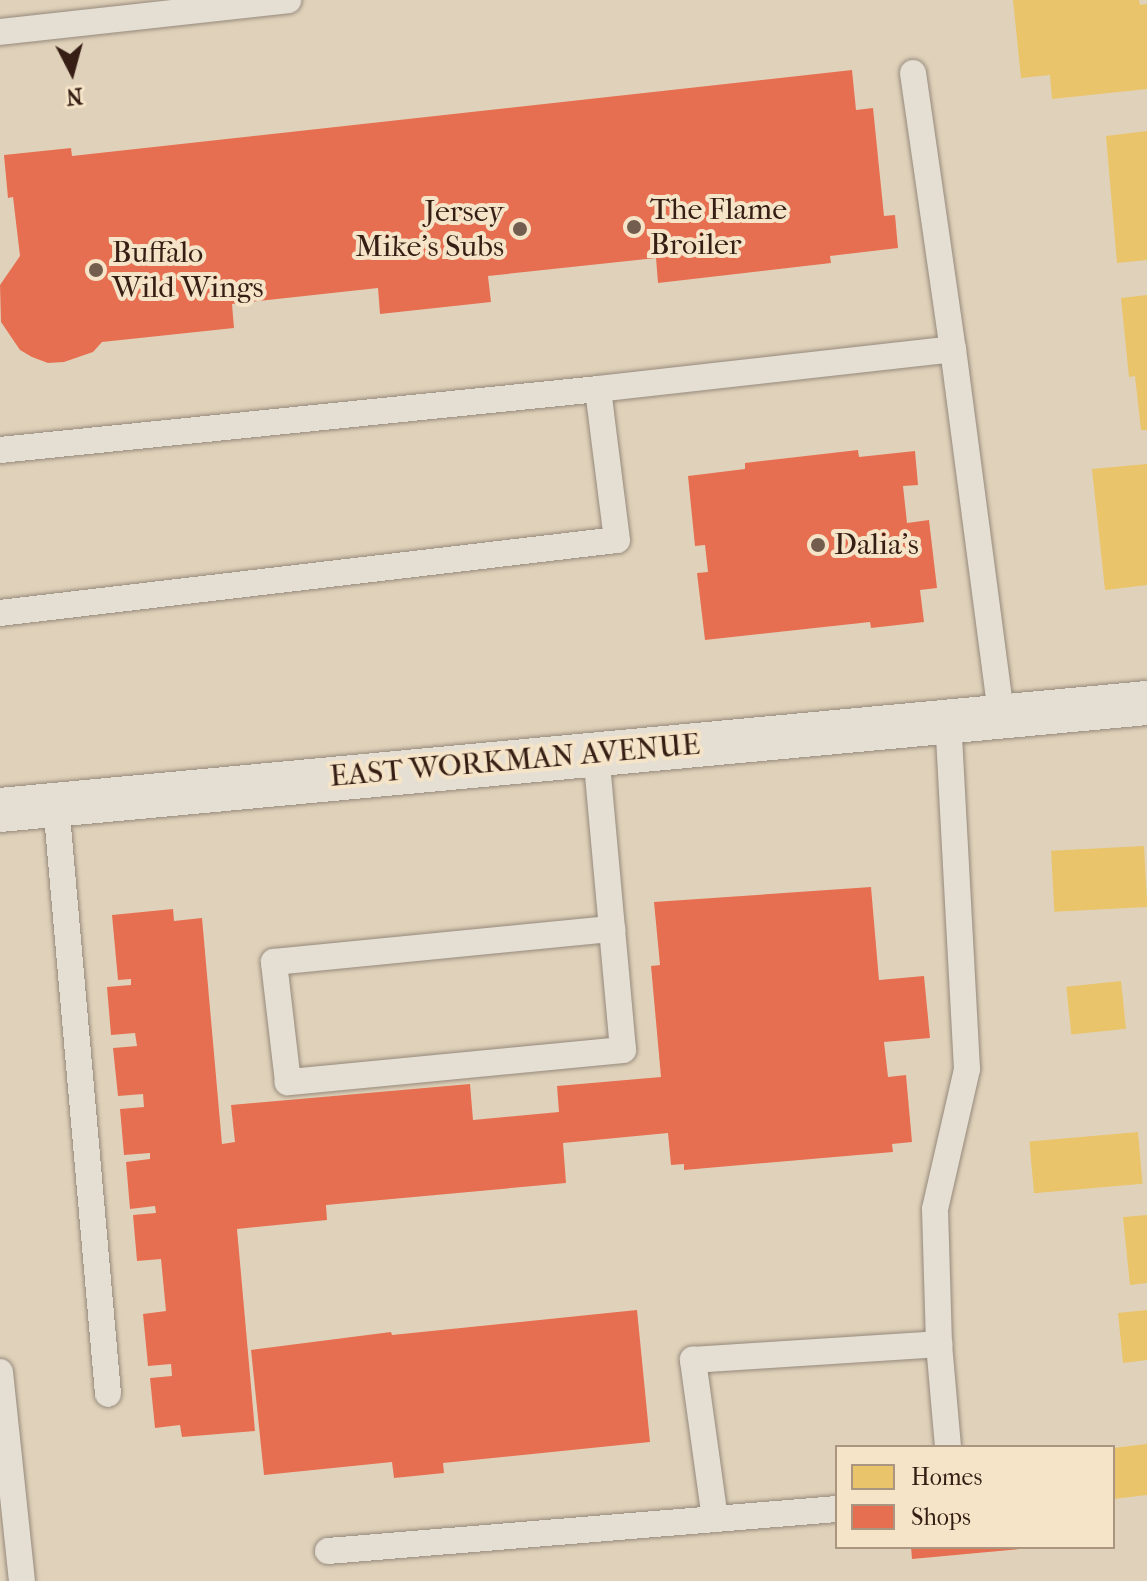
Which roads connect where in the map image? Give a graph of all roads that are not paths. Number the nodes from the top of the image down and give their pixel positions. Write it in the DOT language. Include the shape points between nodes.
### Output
graph roads {
  1 [pos="288,0"];
  2 [pos="0,32"];
  3 [pos="913,73"];
  4 [pos="953,349"];
  5 [pos="598,389"];
  6 [pos="0,450"];
  7 [pos="0,613"];
  8 [pos="1147,703"];
  9 [pos="1016,714"];
  10 [pos="948,721"];
  11 [pos="596,753"];
  12 [pos="56,804"];
  13 [pos="0,810"];
  14 [pos="612,929"];
  15 [pos="939,1344"];
  16 [pos="0,1372"];
  17 [pos="108,1394"];
  18 [pos="948,1445"];
  19 [pos="835,1509"];
  20 [pos="715,1519"];
  21 [pos="328,1551"];
  22 [pos="22,1581"];
  1 -- 2 [label="lane"];
  3 -- 4 [label="lane"];
  4 -- 5 [label="lane"];
  4 -- 9 [label="lane"];
  5 -- 6 [label="lane"];
  5 -- 7 [label="lane" via="617,540"];
  8 -- 9 [label="street, EAST WORKMAN AVENUE"];
  9 -- 10 [label="street, EAST WORKMAN AVENUE"];
  10 -- 11 [label="street, EAST WORKMAN AVENUE"];
  10 -- 15 [label="lane" via="967,1069 935,1209"];
  11 -- 12 [label="street, EAST WORKMAN AVENUE"];
  11 -- 14 [label="lane"];
  12 -- 13 [label="street, EAST WORKMAN AVENUE"];
  12 -- 17 [label="lane"];
  14 -- 14 [label="lane" via="623,1050 288,1082 274,962"];
  15 -- 18 [label="lane"];
  15 -- 20 [label="lane" via="693,1360"];
  16 -- 22 [label="lane"];
  19 -- 20 [label="lane"];
  20 -- 21 [label="lane"];
}
